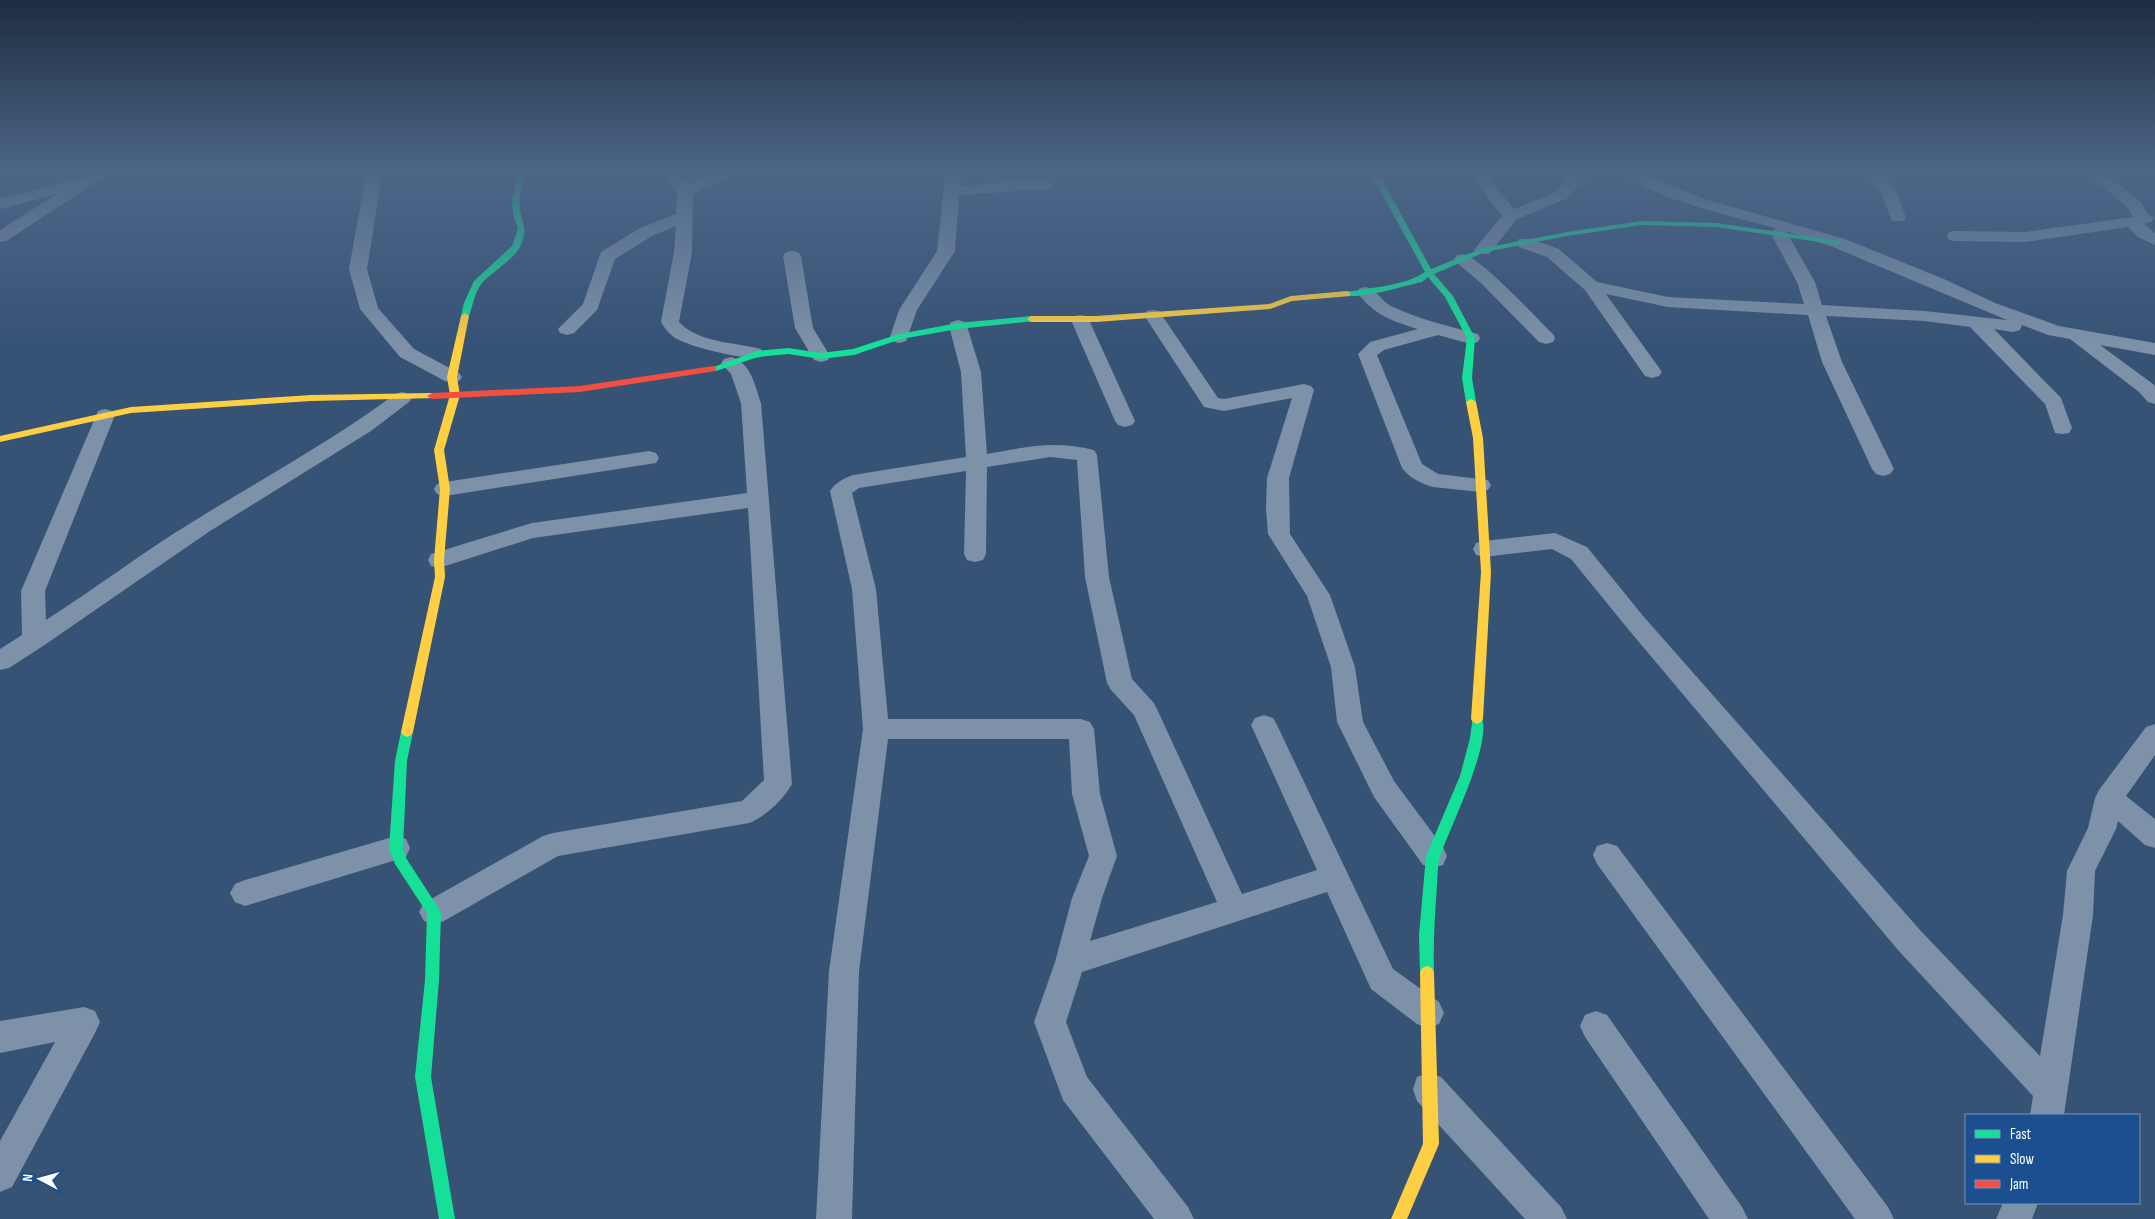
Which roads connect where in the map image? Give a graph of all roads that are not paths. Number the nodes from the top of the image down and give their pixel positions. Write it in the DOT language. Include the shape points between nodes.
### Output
graph roads {
  1 [pos="13,231"];
  2 [pos="364,231"];
  3 [pos="521,231"];
  4 [pos="649,231"];
  5 [pos="683,231"];
  6 [pos="948,231"];
  7 [pos="1406,231"];
  8 [pos="1499,231"];
  9 [pos="1590,231"];
  10 [pos="1757,231"];
  11 [pos="1801,231"];
  12 [pos="2065,231"];
  13 [pos="2144,231"];
  14 [pos="1779,234"];
  15 [pos="1955,236"];
  16 [pos="2,238"];
  17 [pos="2155,240"];
  18 [pos="1839,243"];
  19 [pos="1525,244"];
  20 [pos="1483,250"];
  21 [pos="792,256"];
  22 [pos="1463,259"];
  23 [pos="1429,273"];
  24 [pos="1591,286"];
  25 [pos="1366,292"];
  26 [pos="1815,310"];
  27 [pos="1153,314"];
  28 [pos="1080,320"];
  29 [pos="1976,322"];
  30 [pos="958,326"];
  31 [pos="567,329"];
  32 [pos="1438,329"];
  33 [pos="2055,331"];
  34 [pos="2074,335"];
  35 [pos="900,337"];
  36 [pos="1470,338"];
  37 [pos="1546,338"];
  38 [pos="2155,349"];
  39 [pos="757,354"];
  40 [pos="821,356"];
  41 [pos="731,363"];
  42 [pos="1652,372"];
  43 [pos="452,377"];
  44 [pos="454,395"];
  45 [pos="402,398"];
  46 [pos="2155,398"];
  47 [pos="105,415"];
  48 [pos="1125,420"];
  49 [pos="2062,428"];
  50 [pos="0,438"];
  51 [pos="648,458"];
  52 [pos="977,462"];
  53 [pos="1883,469"];
  54 [pos="1480,485"];
  55 [pos="445,489"];
  56 [pos="758,499"];
  57 [pos="1484,549"];
  58 [pos="975,554"];
  59 [pos="439,560"];
  60 [pos="34,640"];
  61 [pos="0,661"];
  62 [pos="1264,725"];
  63 [pos="876,729"];
  64 [pos="2155,734"];
  65 [pos="2110,798"];
  66 [pos="2155,836"];
  67 [pos="396,848"];
  68 [pos="1607,855"];
  69 [pos="1433,856"];
  70 [pos="1335,877"];
  71 [pos="245,893"];
  72 [pos="1235,910"];
  73 [pos="434,912"];
  74 [pos="1070,962"];
  75 [pos="1428,1013"];
  76 [pos="1596,1026"];
  77 [pos="0,1036"];
  78 [pos="1429,1089"];
  79 [pos="2048,1102"];
  80 [pos="0,1175"];
  81 [pos="2021,1204"];
  82 [pos="448,1219"];
  83 [pos="834,1219"];
  84 [pos="1176,1219"];
  85 [pos="1399,1219"];
  86 [pos="1549,1219"];
  87 [pos="1730,1219"];
  88 [pos="1876,1219"];
  89 [pos="2014,1219"];
  1 -- 16 [label="street"];
  2 -- 43 [label="street" via="358,269 369,309 407,353"];
  3 -- 43 [label="street" via="516,247 477,283 468,303"];
  4 -- 31 [label="street" via="607,256 591,306"];
  5 -- 39 [label="street" via="683,252 670,322 675,330 691,340"];
  6 -- 35 [label="street" via="946,251 908,310"];
  7 -- 23 [label="street"];
  8 -- 20 [label="street"];
  9 -- 19 [label="street"];
  10 -- 14 [label="street"];
  11 -- 18 [label="street"];
  12 -- 15 [label="street" via="2025,237"];
  13 -- 17 [label="street"];
  14 -- 18 [label="street"];
  14 -- 26 [label="street" via="1806,282"];
  18 -- 33 [label="street" via="1989,307"];
  19 -- 20 [label="street"];
  19 -- 24 [label="street" via="1553,253"];
  20 -- 22 [label="street"];
  21 -- 40 [label="street" via="804,328"];
  22 -- 23 [label="street"];
  22 -- 37 [label="street"];
  23 -- 25 [label="street" via="1419,280"];
  23 -- 36 [label="street" via="1449,296"];
  24 -- 26 [label="street" via="1668,302"];
  24 -- 42 [label="street"];
  25 -- 27 [label="street" via="1310,296 1270,306"];
  25 -- 32 [label="street" via="1381,308"];
  26 -- 29 [label="street"];
  26 -- 53 [label="street" via="1832,362"];
  27 -- 28 [label="street"];
  27 -- 69 [label="street" via="1211,403 1224,405 1304,390 1278,478 1279,534 1318,595 1343,667 1350,722 1384,789"];
  28 -- 30 [label="street" via="1032,319"];
  28 -- 48 [label="street"];
  29 -- 33 [label="street"];
  29 -- 49 [label="street" via="2054,402"];
  30 -- 35 [label="street"];
  30 -- 52 [label="street" via="971,372"];
  32 -- 36 [label="street"];
  32 -- 54 [label="street" via="1377,346 1367,354 1413,468 1433,480"];
  33 -- 34 [label="street"];
  34 -- 38 [label="street"];
  34 -- 46 [label="street"];
  35 -- 40 [label="street" via="854,352"];
  36 -- 54 [label="street" via="1467,378 1478,438"];
  39 -- 40 [label="street" via="788,351"];
  39 -- 41 [label="street"];
  41 -- 44 [label="street" via="680,376 580,389"];
  41 -- 56 [label="street" via="740,372 751,403"];
  43 -- 44 [label="street"];
  44 -- 45 [label="street"];
  44 -- 55 [label="street" via="439,450"];
  45 -- 47 [label="street" via="312,398"];
  45 -- 60 [label="street" via="364,427 160,553"];
  47 -- 50 [label="street"];
  47 -- 60 [label="street" via="33,591"];
  51 -- 55 [label="street"];
  52 -- 58 [label="street"];
  52 -- 63 [label="street" via="852,482 840,491 864,588"];
  52 -- 72 [label="street" via="1050,450 1087,455 1097,577 1120,683 1144,709"];
  54 -- 57 [label="street"];
  55 -- 59 [label="street"];
  56 -- 59 [label="street" via="532,531"];
  56 -- 73 [label="street" via="778,784 750,811 553,845"];
  57 -- 69 [label="street" via="1486,572 1476,738 1466,776"];
  57 -- 79 [label="street" via="1556,541 1579,553"];
  59 -- 67 [label="street" via="440,577 401,761"];
  60 -- 61 [label="street"];
  62 -- 70 [label="street"];
  63 -- 74 [label="street" via="1081,729 1086,794 1103,856 1087,898"];
  63 -- 83 [label="street" via="844,971"];
  64 -- 65 [label="street"];
  65 -- 66 [label="street"];
  65 -- 79 [label="street" via="2102,829 2081,871 2066,1002"];
  67 -- 71 [label="street"];
  67 -- 73 [label="street" via="400,860"];
  68 -- 88 [label="street"];
  69 -- 75 [label="street" via="1426,935"];
  70 -- 72 [label="street"];
  70 -- 75 [label="street" via="1382,979"];
  72 -- 74 [label="street"];
  73 -- 82 [label="street" via="432,980 422,1077"];
  74 -- 84 [label="street" via="1050,1022 1075,1088"];
  75 -- 78 [label="street"];
  76 -- 87 [label="street"];
  77 -- 80 [label="street" via="84,1022"];
  78 -- 85 [label="street" via="1430,1144"];
  78 -- 86 [label="street"];
  81 -- 89 [label="street"];
}
